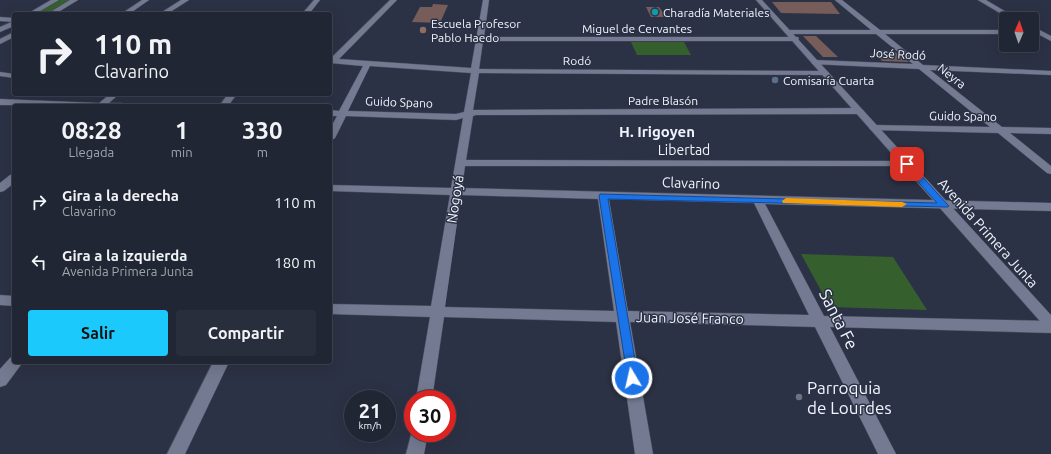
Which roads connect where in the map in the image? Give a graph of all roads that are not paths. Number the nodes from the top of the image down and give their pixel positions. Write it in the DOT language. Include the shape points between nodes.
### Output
graph roads {
  1 [pos="56,0"];
  2 [pos="75,0"];
  3 [pos="146,0"];
  4 [pos="186,0"];
  5 [pos="317,0"];
  6 [pos="394,0"];
  7 [pos="486,0"];
  8 [pos="759,0"];
  9 [pos="838,0"];
  10 [pos="981,0"];
  11 [pos="34,12"];
  12 [pos="54,12"];
  13 [pos="127,12"];
  14 [pos="165,12"];
  15 [pos="306,12"];
  16 [pos="1003,12"];
  17 [pos="0,19"];
  18 [pos="12,22"];
  19 [pos="12,23"];
  20 [pos="0,30"];
  21 [pos="878,32"];
  22 [pos="999,32"];
  23 [pos="1039,32"];
  24 [pos="1051,32"];
  25 [pos="1039,33"];
  26 [pos="12,35"];
  27 [pos="791,36"];
  28 [pos="480,39"];
  29 [pos="1051,39"];
  30 [pos="0,42"];
  31 [pos="332,61"];
  32 [pos="815,62"];
  33 [pos="368,64"];
  34 [pos="921,67"];
  35 [pos="475,71"];
  36 [pos="1038,72"];
  37 [pos="825,73"];
  38 [pos="1051,73"];
  39 [pos="0,74"];
  40 [pos="12,76"];
  41 [pos="1051,80"];
  42 [pos="29,96"];
  43 [pos="113,96"];
  44 [pos="231,96"];
  45 [pos="0,102"];
  46 [pos="19,102"];
  47 [pos="60,104"];
  48 [pos="103,104"];
  49 [pos="225,104"];
  50 [pos="859,111"];
  51 [pos="332,113"];
  52 [pos="342,113"];
  53 [pos="468,115"];
  54 [pos="874,128"];
  55 [pos="999,130"];
  56 [pos="1051,131"];
  57 [pos="332,134"];
  58 [pos="460,163"];
  59 [pos="907,164"];
  60 [pos="1051,172"];
  61 [pos="12,178"];
  62 [pos="0,179"];
  63 [pos="12,179"];
  64 [pos="332,188"];
  65 [pos="0,189"];
  66 [pos="456,192"];
  67 [pos="603,196"];
  68 [pos="758,200"];
  69 [pos="944,206"];
  70 [pos="1051,207"];
  71 [pos="0,300"];
  72 [pos="12,301"];
  73 [pos="332,309"];
  74 [pos="437,311"];
  75 [pos="622,316"];
  76 [pos="820,321"];
  77 [pos="1051,326"];
  78 [pos="13,364"];
  79 [pos="220,364"];
  80 [pos="0,380"];
  81 [pos="425,390"];
  82 [pos="417,442"];
  83 [pos="176,454"];
  84 [pos="415,454"];
  85 [pos="644,454"];
  86 [pos="887,454"];
  1 -- 11 [label="street"];
  2 -- 12 [label="street"];
  3 -- 13 [label="street"];
  4 -- 14 [label="street"];
  5 -- 15 [label="street"];
  6 -- 31 [label="street"];
  7 -- 28 [label="street, Nogoyá"];
  8 -- 27 [label="street, Avenida Primera Junta"];
  9 -- 21 [label="street, Neyra"];
  10 -- 16 [label="street"];
  17 -- 18 [label="street"];
  19 -- 20 [label="street"];
  21 -- 22 [label="street, Miguel de Cervantes"];
  21 -- 27 [label="street, Miguel de Cervantes"];
  21 -- 34 [label="street, Neyra"];
  23 -- 24 [label="street"];
  25 -- 29 [label="street"];
  26 -- 30 [label="street"];
  27 -- 28 [label="street, Miguel de Cervantes"];
  27 -- 32 [label="street, Avenida Primera Junta"];
  28 -- 35 [label="street, Nogoyá"];
  31 -- 33 [label="street, Rodó"];
  32 -- 34 [label="street, José Rodó"];
  32 -- 37 [label="street, Avenida Primera Junta"];
  33 -- 35 [label="street, Rodó"];
  33 -- 52 [label="street"];
  34 -- 36 [label="street, José Rodó"];
  34 -- 55 [label="street, Neyra"];
  35 -- 37 [label="street, Rodó"];
  35 -- 53 [label="street, Nogoyá"];
  36 -- 38 [label="street, José Rodó"];
  36 -- 41 [label="street"];
  37 -- 50 [label="street, Avenida Primera Junta"];
  39 -- 40 [label="street"];
  42 -- 46 [label="street"];
  43 -- 48 [label="street"];
  44 -- 49 [label="street"];
  45 -- 46 [label="street"];
  46 -- 47 [label="street"];
  50 -- 53 [label="street, Padre Blasón" via="476,112"];
  50 -- 54 [label="street, Avenida Primera Junta"];
  51 -- 52 [label="street, Guido Spano"];
  52 -- 53 [label="street, Guido Spano" via="456,117"];
  52 -- 57 [label="street"];
  53 -- 58 [label="street, Nogoyá"];
  54 -- 55 [label="street, Guido Spano"];
  54 -- 59 [label="street, Avenida Primera Junta"];
  55 -- 56 [label="street, Guido Spano"];
  55 -- 60 [label="street, Neyra"];
  58 -- 59 [label="street, Libertad"];
  58 -- 66 [label="street, Nogoyá"];
  59 -- 69 [label="street, Avenida Primera Junta"];
  61 -- 62 [label="street"];
  63 -- 65 [label="street"];
  64 -- 66 [label="street, Clavarino"];
  66 -- 67 [label="street, Clavarino"];
  66 -- 74 [label="street, Nogoyá"];
  67 -- 68 [label="street, Clavarino"];
  67 -- 75 [label="street"];
  68 -- 69 [label="street, Clavarino"];
  68 -- 76 [label="street, Santa Fe"];
  69 -- 70 [label="street, Clavarino"];
  69 -- 77 [label="street, Avenida Primera Junta"];
  71 -- 72 [label="street"];
  73 -- 74 [label="street, Juan José Franco"];
  74 -- 75 [label="street, Juan José Franco"];
  74 -- 81 [label="street, Nogoyá"];
  75 -- 76 [label="street, Juan José Franco"];
  75 -- 85 [label="street"];
  76 -- 77 [label="street, Juan José Franco"];
  76 -- 86 [label="street, Santa Fe"];
  78 -- 80 [label="street"];
  79 -- 83 [label="street"];
  82 -- 84 [label="street"];
}
